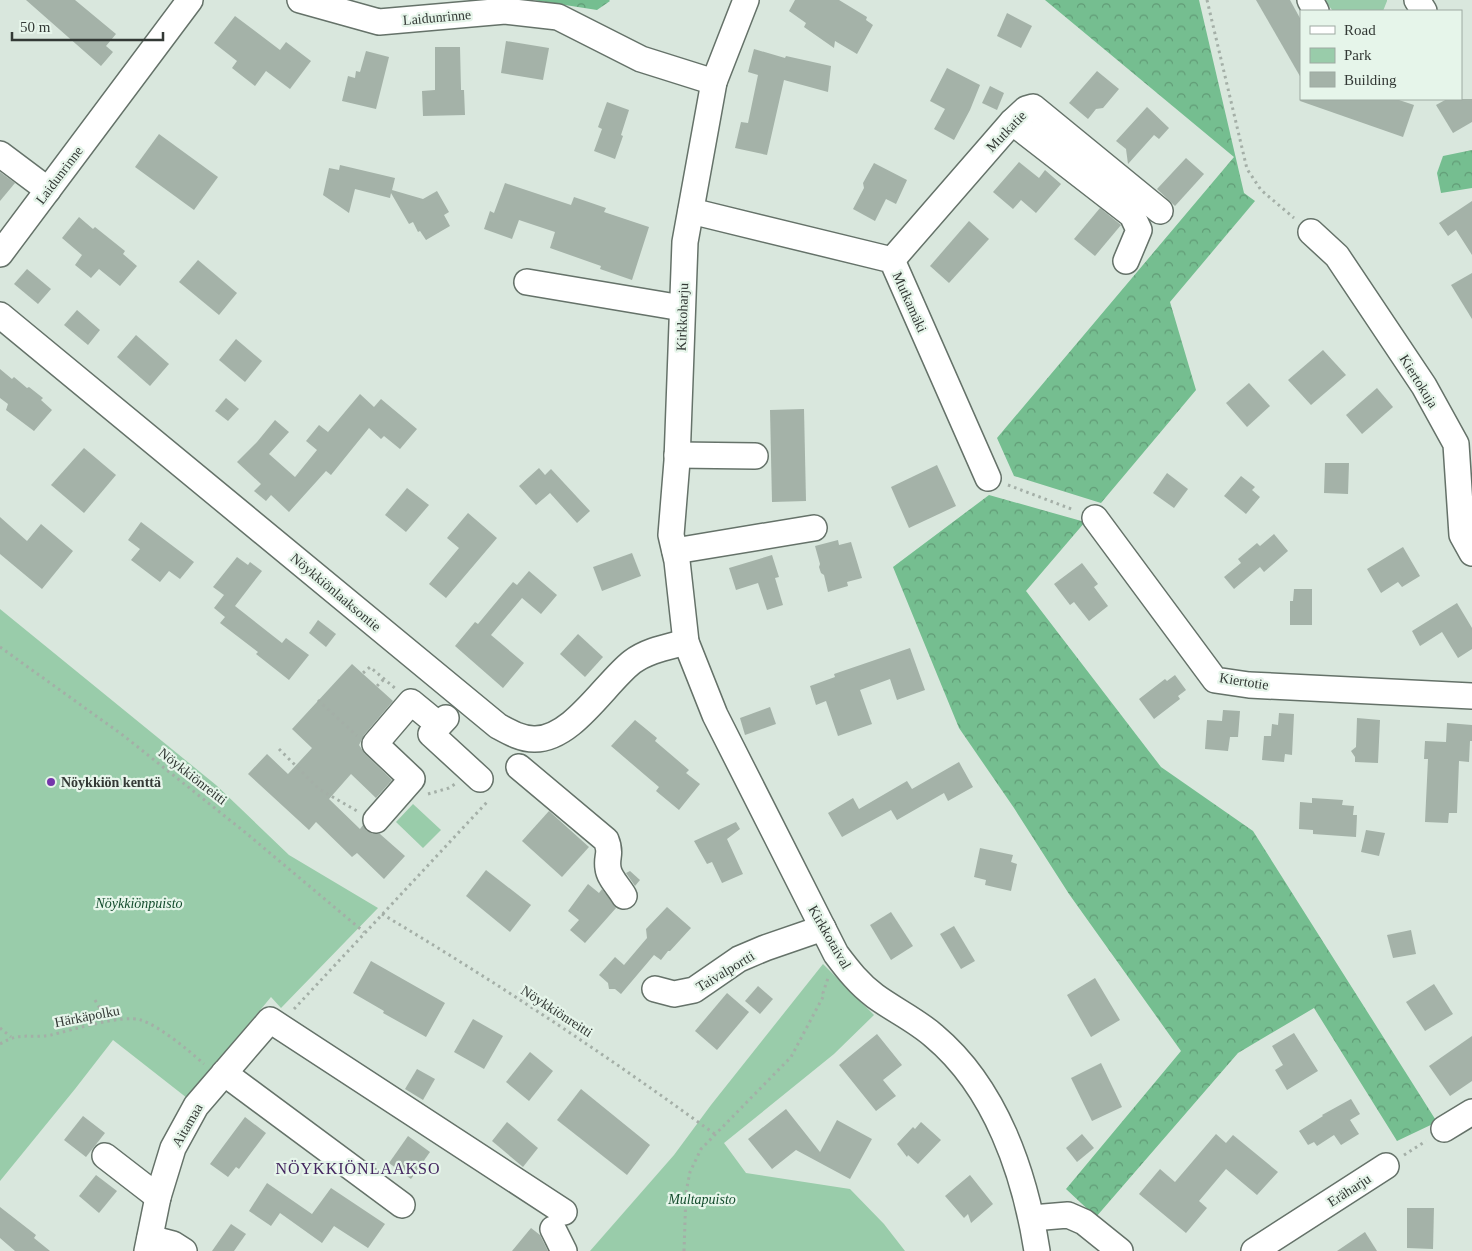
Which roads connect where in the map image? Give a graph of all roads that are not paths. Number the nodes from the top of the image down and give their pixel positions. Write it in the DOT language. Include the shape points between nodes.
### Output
graph roads {
  1 [pos="190,0"];
  2 [pos="300,0"];
  3 [pos="746,0"];
  4 [pos="714,82"];
  5 [pos="1012,122"];
  6 [pos="0,154"];
  7 [pos="48,190"];
  8 [pos="691,211"];
  9 [pos="1160,212"];
  10 [pos="1312,232"];
  11 [pos="2,248"];
  12 [pos="892,260"];
  13 [pos="1126,261"];
  14 [pos="527,282"];
  15 [pos="682,308"];
  16 [pos="0,315"];
  17 [pos="677,455"];
  18 [pos="755,456"];
  19 [pos="988,478"];
  20 [pos="1095,518"];
  21 [pos="814,528"];
  22 [pos="675,551"];
  23 [pos="1472,553"];
  24 [pos="686,642"];
  25 [pos="1472,696"];
  26 [pos="464,697"];
  27 [pos="439,725"];
  28 [pos="519,767"];
  29 [pos="481,782"];
  30 [pos="376,820"];
  31 [pos="624,896"];
  32 [pos="823,928"];
  33 [pos="655,990"];
  34 [pos="222,1076"];
  35 [pos="1472,1112"];
  36 [pos="1444,1129"];
  37 [pos="105,1156"];
  38 [pos="1386,1166"];
  39 [pos="158,1197"];
  40 [pos="402,1204"];
  41 [pos="1032,1218"];
  42 [pos="148,1245"];
  43 [pos="184,1251"];
  44 [pos="564,1251"];
  45 [pos="1037,1251"];
  46 [pos="1120,1251"];
  47 [pos="1254,1251"];
  1 -- 7 [label="street, Laidunrinne"];
  2 -- 4 [label="street, Laidunrinne" via="378,22 505,11 558,17 641,59"];
  3 -- 4 [label="street, Kirkkoharju"];
  4 -- 8 [label="street, Kirkkoharju"];
  5 -- 9 [label="street, Mutkatie" via="1026,108 1033,107"];
  5 -- 12 [label="street, Mutkatie"];
  5 -- 13 [label="street" via="1132,215 1140,230"];
  6 -- 7 [label="street"];
  7 -- 11 [label="street, Laidunrinne"];
  8 -- 12 [label="street, Mutkamäki"];
  8 -- 15 [label="street, Kirkkoharju" via="685,242"];
  10 -- 23 [label="street, Kiertokuja" via="1336,256 1424,386 1456,444 1462,535"];
  12 -- 19 [label="street, Mutkamäki"];
  14 -- 15 [label="street"];
  15 -- 17 [label="street, Kirkkoharju"];
  16 -- 26 [label="street, Nöykkiönlaaksontie"];
  17 -- 18 [label="street"];
  17 -- 22 [label="street, Kirkkoharju" via="671,535"];
  20 -- 25 [label="street, Kiertotie" via="1215,680 1249,685"];
  21 -- 22 [label="street"];
  22 -- 24 [label="street, Kirkkoharju"];
  24 -- 26 [label="street, Nöykkiönlaaksontie" via="645,653 574,721 549,736 534,739 515,735 498,726"];
  24 -- 32 [label="street, Kirkkotaival" via="715,715"];
  26 -- 27 [label="street"];
  27 -- 29 [label="street" via="430,734"];
  27 -- 30 [label="street" via="411,702 375,744 412,779"];
  28 -- 31 [label="street" via="606,840 610,850 609,874"];
  32 -- 33 [label="street, Taivalportti" via="739,959 694,990 674,994"];
  32 -- 41 [label="street, Kirkkotaival" via="836,954 854,978 935,1036 972,1078 1010,1146"];
  34 -- 39 [label="street, Aitamaa" via="196,1106 173,1148"];
  34 -- 40 [label="street"];
  34 -- 44 [label="street, Aitamaa" via="270,1020 559,1221"];
  35 -- 36 [label="street"];
  37 -- 39 [label="street"];
  38 -- 47 [label="street, Eräharju"];
  39 -- 42 [label="street, Aitamaa"];
  41 -- 45 [label="street, Kirkkotaival"];
  41 -- 46 [label="street" via="1068,1215 1084,1222"];
  42 -- 43 [label="street" via="173,1244"];
}
